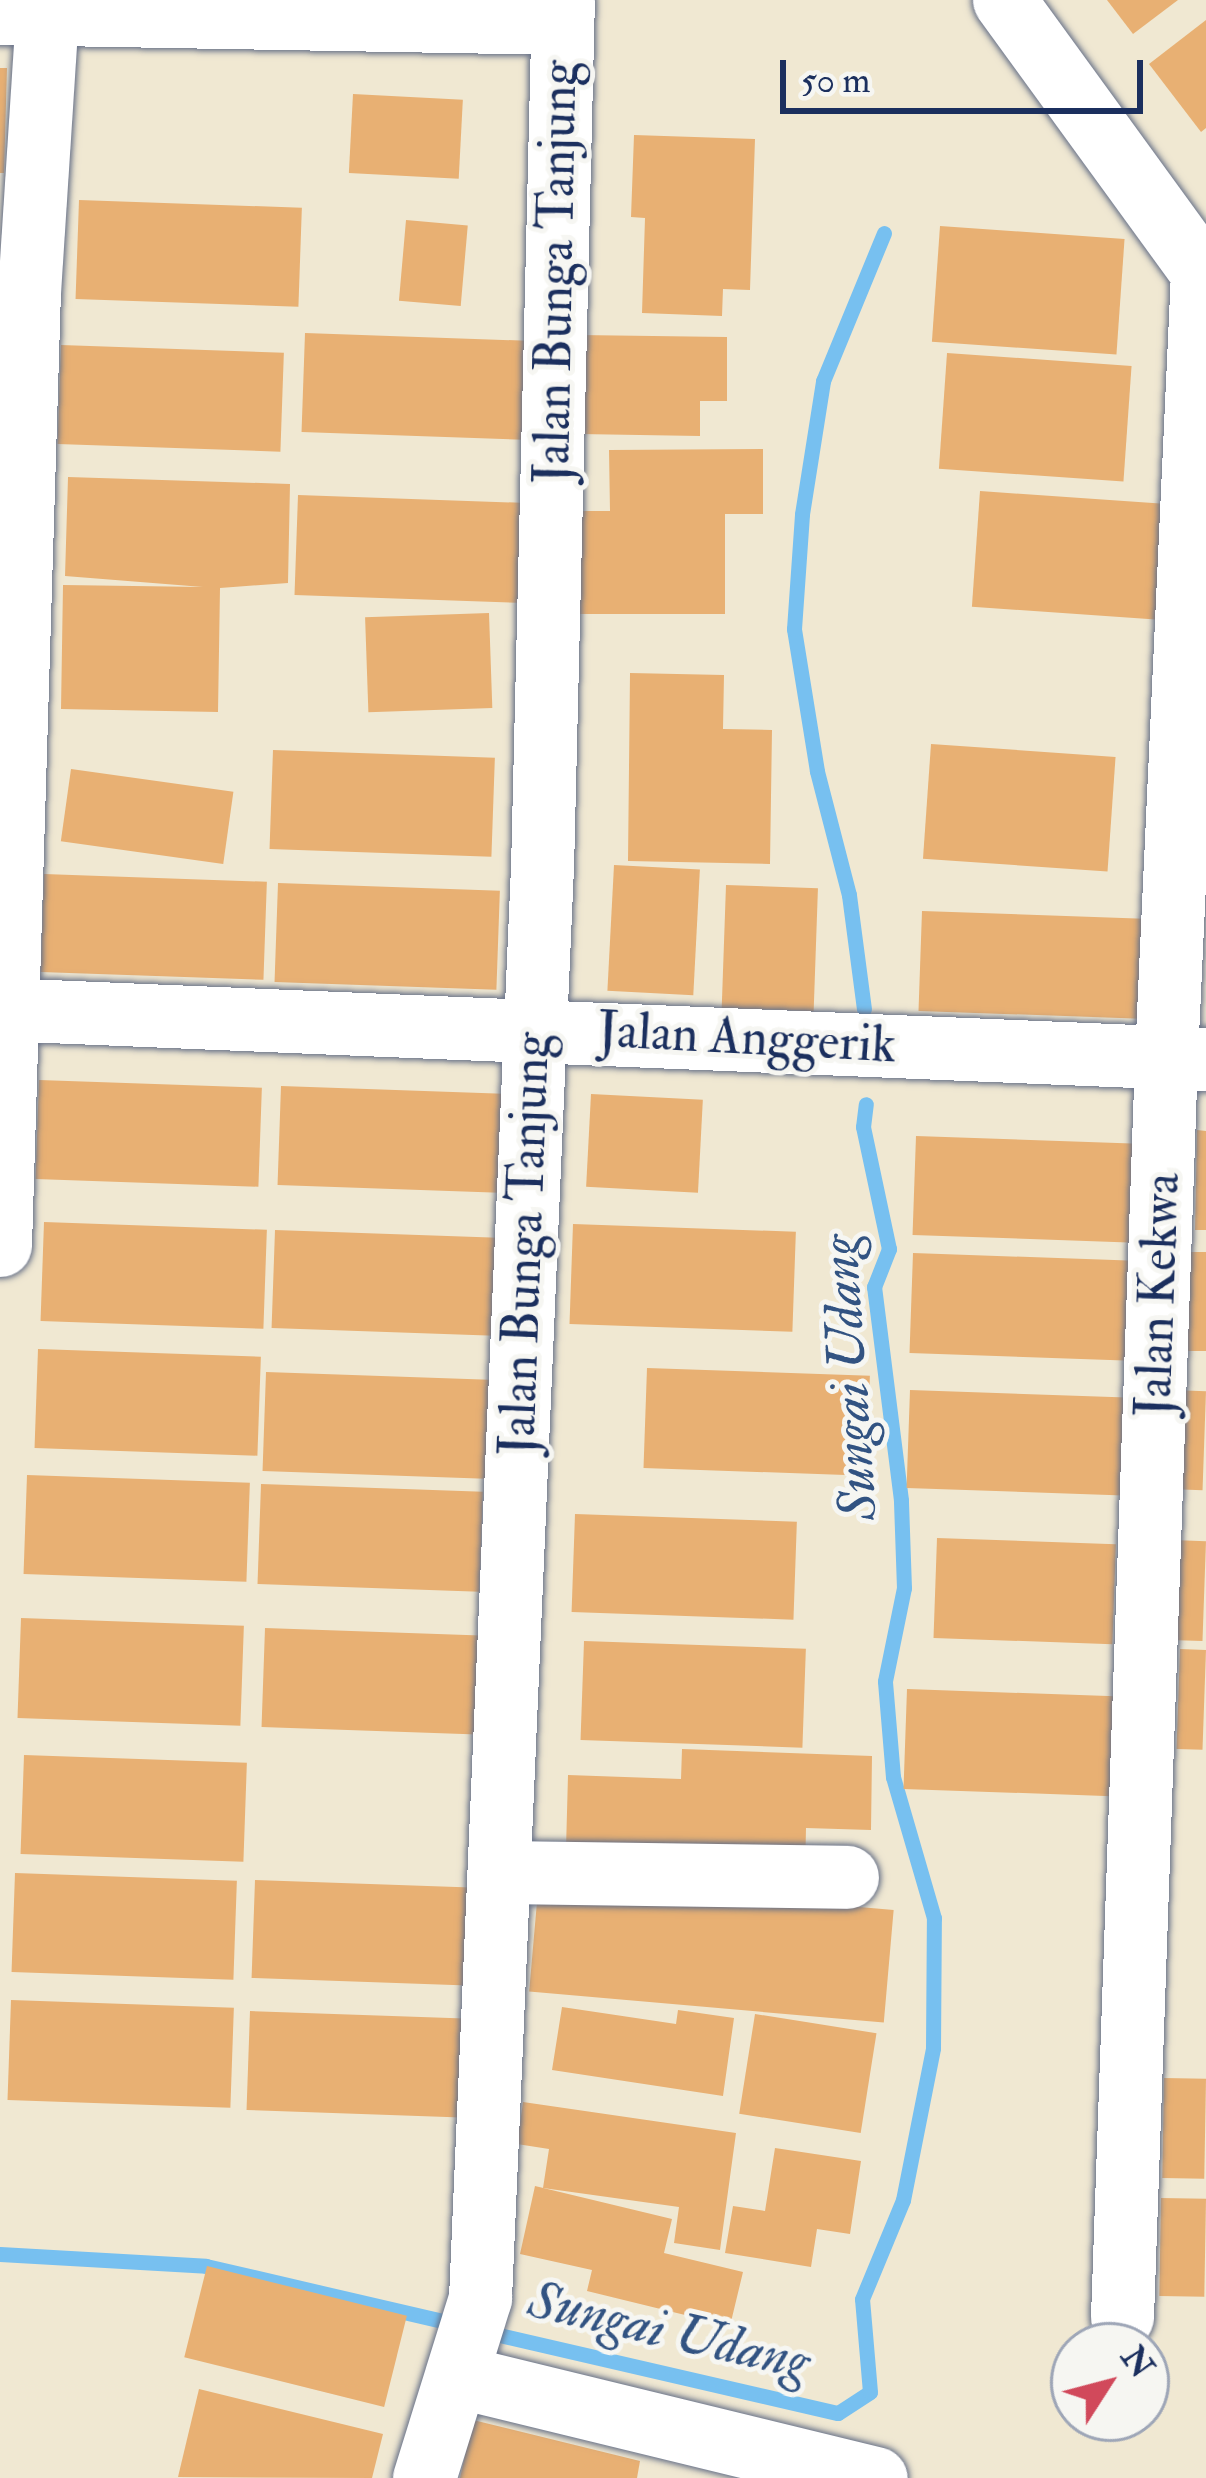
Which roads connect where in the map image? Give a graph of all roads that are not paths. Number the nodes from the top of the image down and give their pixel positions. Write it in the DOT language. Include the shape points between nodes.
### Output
graph roads {
  1 [pos="1004,0"];
  2 [pos="32,10"];
  3 [pos="563,11"];
  4 [pos="1204,276"];
  5 [pos="4,1009"];
  6 [pos="533,1029"];
  7 [pos="1186,1058"];
  8 [pos="0,1244"];
  9 [pos="499,1872"];
  10 [pos="847,1877"];
  11 [pos="1122,2317"];
  12 [pos="468,2341"];
  13 [pos="424,2478"];
  14 [pos="876,2478"];
  1 -- 4 [label="street"];
  2 -- 3 [label="street"];
  2 -- 5 [label="street"];
  3 -- 6 [label="street, Jalan Bunga Tanjung"];
  4 -- 7 [label="street, Jalan Kekwa"];
  5 -- 6 [label="street, Jalan Anggerik"];
  5 -- 8 [label="street"];
  6 -- 7 [label="street, Jalan Anggerik"];
  6 -- 9 [label="street, Jalan Bunga Tanjung"];
  7 -- 11 [label="street, Jalan Kekwa"];
  9 -- 10 [label="street"];
  9 -- 12 [label="street, Jalan Bunga Tanjung"];
  12 -- 13 [label="street, Jalan Bunga Tanjung"];
  12 -- 14 [label="street"];
}
